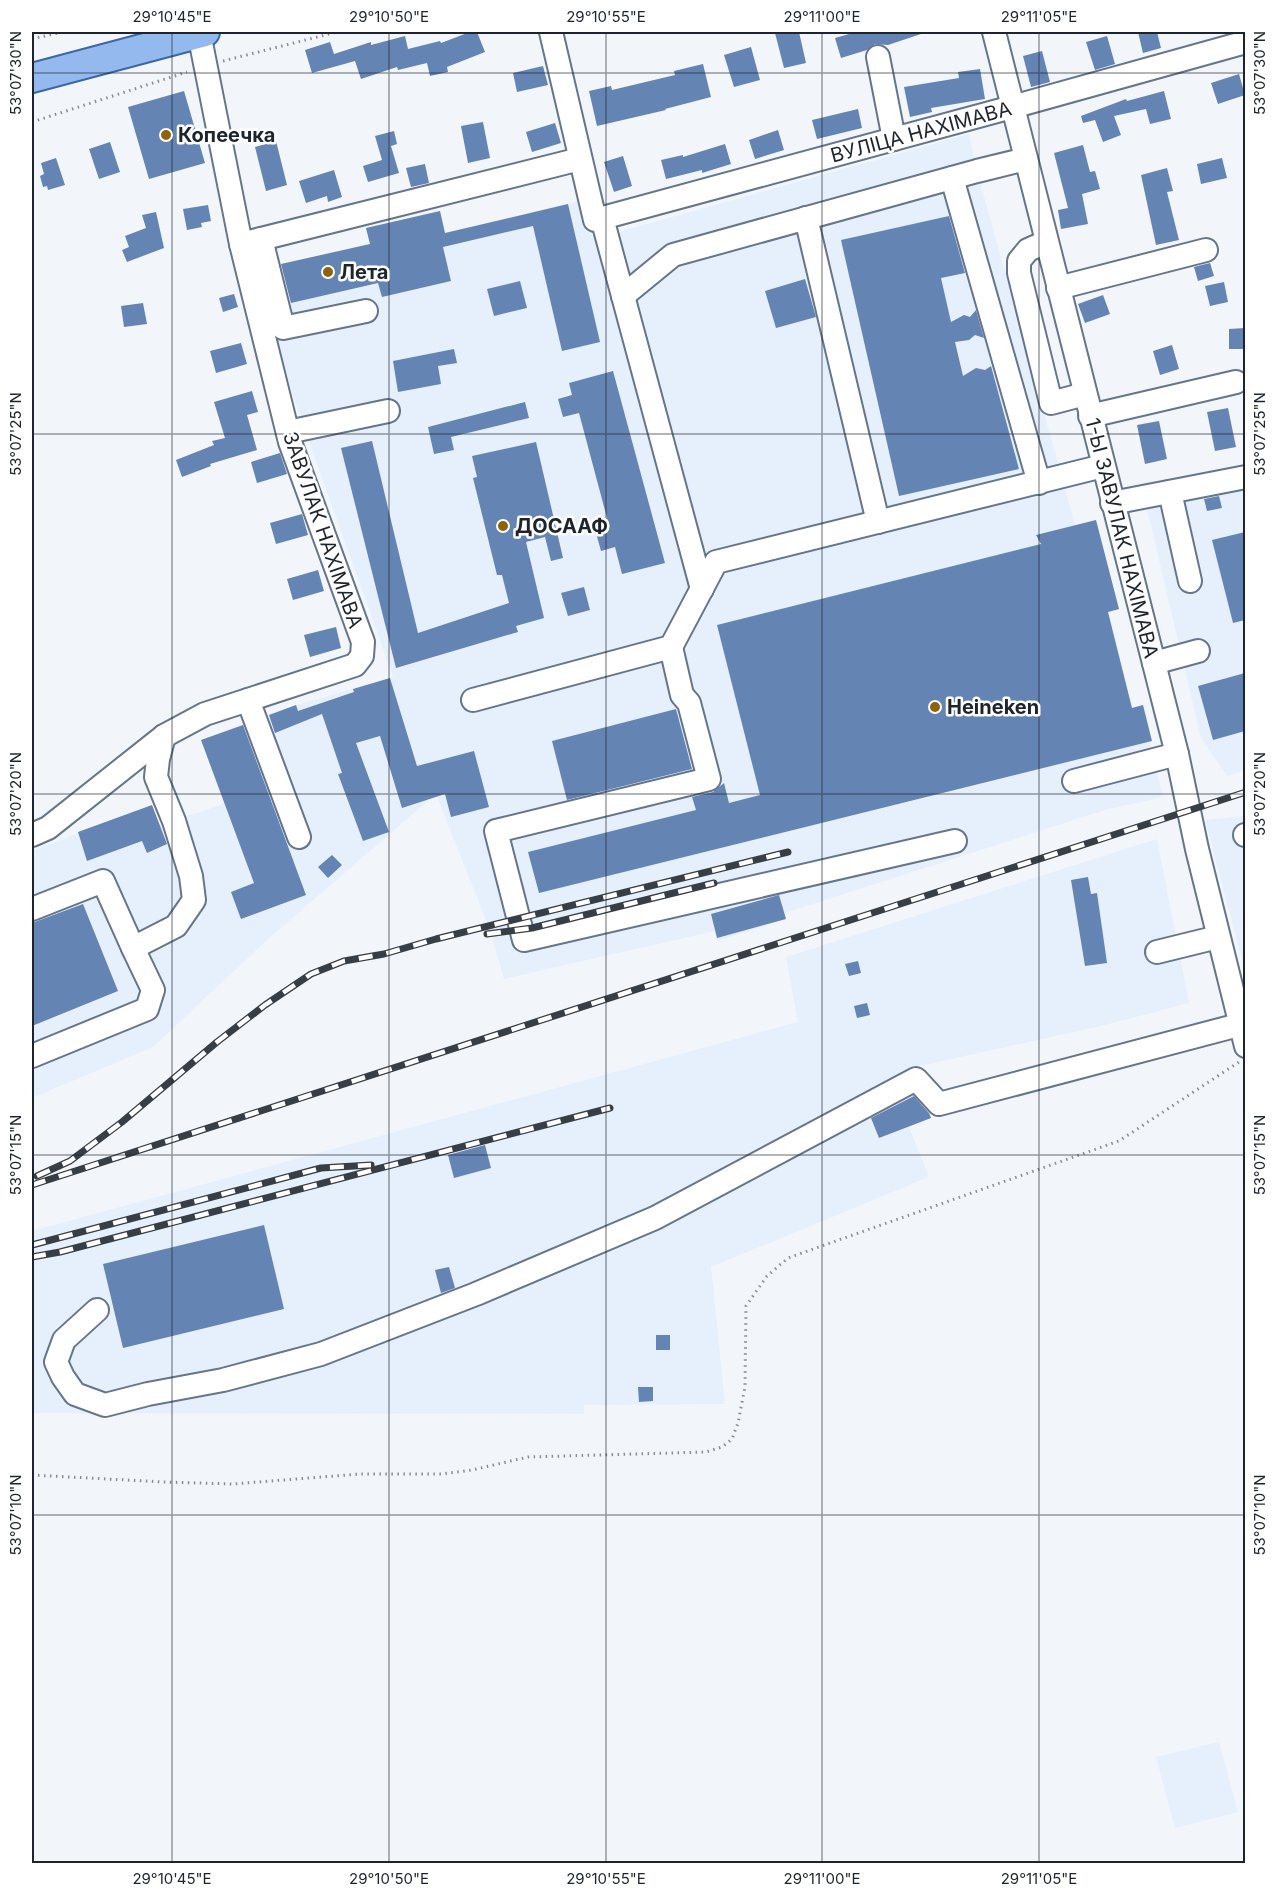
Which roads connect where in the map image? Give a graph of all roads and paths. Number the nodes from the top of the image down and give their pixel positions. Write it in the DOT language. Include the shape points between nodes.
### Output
graph roads {
  1 [pos="62,32"];
  2 [pos="202,32"];
  3 [pos="337,32"];
  4 [pos="551,32"];
  5 [pos="994,32"];
  6 [pos="152,38"];
  7 [pos="32,39"];
  8 [pos="1245,42"];
  9 [pos="878,57"];
  10 [pos="205,67"];
  11 [pos="32,78"];
  12 [pos="1012,107"];
  13 [pos="32,122"];
  14 [pos="894,139"];
  15 [pos="580,159"];
  16 [pos="1026,159"];
  17 [pos="952,178"];
  18 [pos="806,218"];
  19 [pos="598,219"];
  20 [pos="251,242"];
  21 [pos="1046,242"];
  22 [pos="1206,250"];
  23 [pos="1058,288"];
  24 [pos="623,296"];
  25 [pos="366,310"];
  26 [pos="1236,382"];
  27 [pos="1088,405"];
  28 [pos="388,411"];
  29 [pos="288,432"];
  30 [pos="1103,466"];
  31 [pos="1245,477"];
  32 [pos="1039,483"];
  33 [pos="1170,492"];
  34 [pos="1113,503"];
  35 [pos="878,522"];
  36 [pos="1190,581"];
  37 [pos="702,589"];
  38 [pos="672,647"];
  39 [pos="1198,651"];
  40 [pos="1154,663"];
  41 [pos="248,700"];
  42 [pos="473,700"];
  43 [pos="164,736"];
  44 [pos="1177,754"];
  45 [pos="1074,781"];
  46 [pos="32,835"];
  47 [pos="299,837"];
  48 [pos="955,841"];
  49 [pos="32,909"];
  50 [pos="1218,937"];
  51 [pos="133,948"];
  52 [pos="1157,952"];
  53 [pos="1244,1031"];
  54 [pos="32,1056"];
  55 [pos="1245,1057"];
  56 [pos="97,1310"];
  57 [pos="32,1475"];
  1 -- 7 [label="path"];
  2 -- 6 [label="main road"];
  2 -- 10 [label="street, ЗАВУЛАК НАХІМАВА"];
  3 -- 10 [label="path"];
  4 -- 15 [label="street"];
  5 -- 12 [label="street, 1-Ы ЗАВУЛАК НАХІМАВА"];
  6 -- 11 [label="main road"];
  8 -- 12 [label="street, ВУЛІЦА НАХІМАВА"];
  9 -- 14 [label="street"];
  10 -- 13 [label="path"];
  10 -- 20 [label="street, ЗАВУЛАК НАХІМАВА"];
  12 -- 14 [label="street, ВУЛІЦА НАХІМАВА"];
  12 -- 16 [label="street, 1-Ы ЗАВУЛАК НАХІМАВА"];
  14 -- 19 [label="street, ВУЛІЦА НАХІМАВА"];
  15 -- 19 [label="street"];
  15 -- 20 [label="street"];
  16 -- 17 [label="street"];
  16 -- 21 [label="street, 1-Ы ЗАВУЛАК НАХІМАВА"];
  17 -- 18 [label="street"];
  17 -- 32 [label="street"];
  18 -- 24 [label="street" via="673,255"];
  18 -- 35 [label="street"];
  19 -- 24 [label="street"];
  20 -- 25 [label="street" via="283,328"];
  20 -- 29 [label="street, ЗАВУЛАК НАХІМАВА"];
  21 -- 23 [label="street, 1-Ы ЗАВУЛАК НАХІМАВА"];
  21 -- 27 [label="street" via="1028,250 1019,261 1046,381 1052,403"];
  22 -- 23 [label="street"];
  23 -- 27 [label="street, 1-Ы ЗАВУЛАК НАХІМАВА"];
  24 -- 37 [label="street"];
  26 -- 27 [label="street"];
  27 -- 30 [label="street, 1-Ы ЗАВУЛАК НАХІМАВА"];
  28 -- 29 [label="street"];
  29 -- 41 [label="street, ЗАВУЛАК НАХІМАВА" via="363,642 362,656 355,665"];
  30 -- 32 [label="street"];
  30 -- 34 [label="street, 1-Ы ЗАВУЛАК НАХІМАВА"];
  31 -- 33 [label="street"];
  32 -- 35 [label="street"];
  33 -- 34 [label="street"];
  33 -- 36 [label="street"];
  34 -- 40 [label="street, 1-Ы ЗАВУЛАК НАХІМАВА"];
  35 -- 37 [label="street" via="716,562"];
  37 -- 38 [label="street"];
  38 -- 42 [label="street"];
  38 -- 48 [label="street" via="682,695 689,703 709,779 496,831 524,940"];
  39 -- 40 [label="street"];
  40 -- 44 [label="street, 1-Ы ЗАВУЛАК НАХІМАВА"];
  41 -- 43 [label="street, ЗАВУЛАК НАХІМАВА" via="205,714"];
  41 -- 47 [label="street"];
  43 -- 46 [label="street, ЗАВУЛАК НАХІМАВА" via="48,828"];
  43 -- 51 [label="street" via="156,777 191,876 194,900 176,926"];
  44 -- 45 [label="street"];
  44 -- 50 [label="street, 1-Ы ЗАВУЛАК НАХІМАВА"];
  49 -- 51 [label="street" via="103,881"];
  50 -- 52 [label="street"];
  50 -- 53 [label="street, 1-Ы ЗАВУЛАК НАХІМАВА"];
  51 -- 54 [label="street" via="153,990 147,1009"];
  53 -- 56 [label="street" via="939,1104 916,1079 655,1218 321,1354 223,1380 105,1405 75,1394 56,1362 64,1340"];
  55 -- 57 [label="path" via="1119,1142 788,1258 767,1276 746,1306 745,1388 732,1439 722,1447 706,1452 528,1457 442,1474 360,1474 232,1484"];
}
